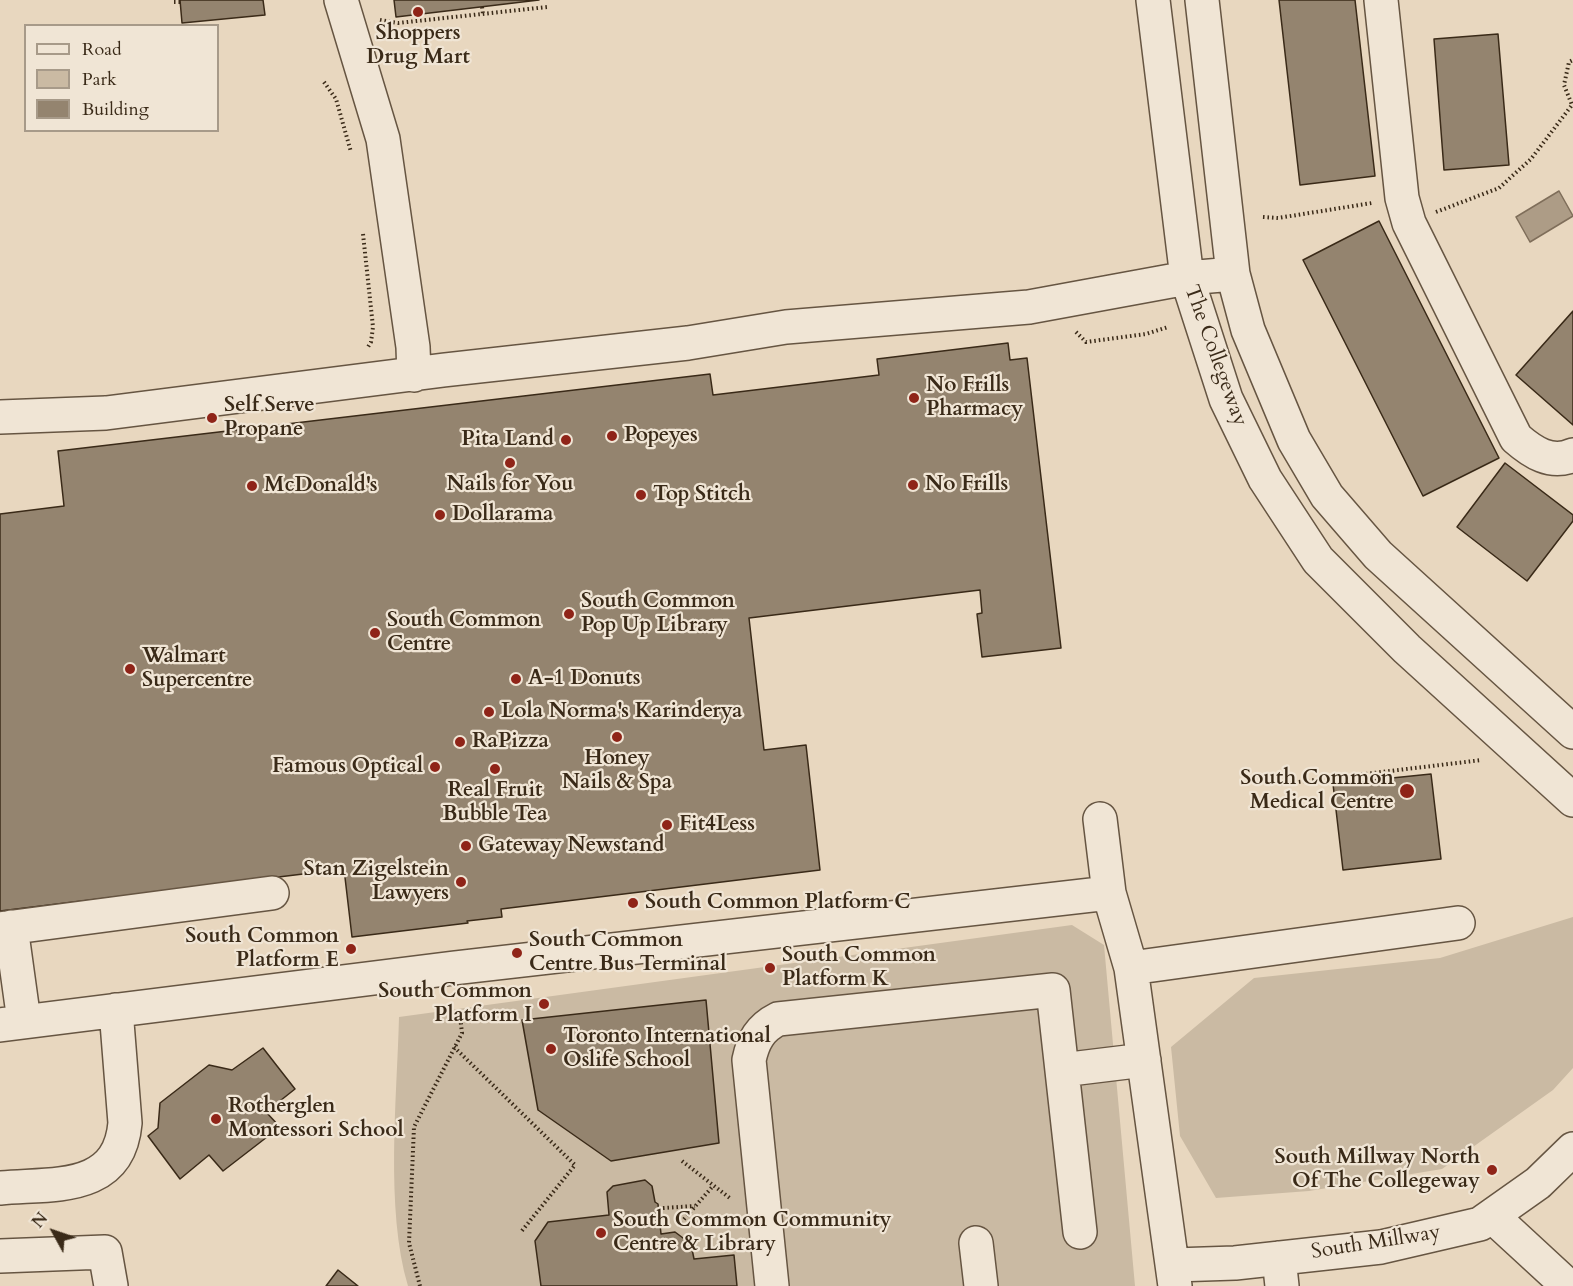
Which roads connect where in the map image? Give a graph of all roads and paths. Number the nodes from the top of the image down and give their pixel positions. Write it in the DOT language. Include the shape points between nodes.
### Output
graph roads {
  1 [pos="341,0"];
  2 [pos="1153,0"];
  3 [pos="1202,0"];
  4 [pos="1381,0"];
  5 [pos="174,2"];
  6 [pos="180,2"];
  7 [pos="482,7"];
  8 [pos="547,8"];
  9 [pos="483,14"];
  10 [pos="376,17"];
  11 [pos="1573,60"];
  12 [pos="324,82"];
  13 [pos="1572,105"];
  14 [pos="352,153"];
  15 [pos="1405,210"];
  16 [pos="1263,217"];
  17 [pos="361,222"];
  18 [pos="1233,274"];
  19 [pos="1187,278"];
  20 [pos="1168,327"];
  21 [pos="1076,332"];
  22 [pos="365,351"];
  23 [pos="414,375"];
  24 [pos="0,417"];
  25 [pos="1573,455"];
  26 [pos="1573,732"];
  27 [pos="1483,760"];
  28 [pos="1281,783"];
  29 [pos="1573,800"];
  30 [pos="1100,819"];
  31 [pos="272,893"];
  32 [pos="1109,893"];
  33 [pos="1458,923"];
  34 [pos="5,928"];
  35 [pos="1131,968"];
  36 [pos="459,1008"];
  37 [pos="116,1010"];
  38 [pos="12,1023"];
  39 [pos="454,1047"];
  40 [pos="1144,1060"];
  41 [pos="1062,1070"];
  42 [pos="1573,1149"];
  43 [pos="682,1161"];
  44 [pos="713,1186"];
  45 [pos="0,1188"];
  46 [pos="696,1206"];
  47 [pos="663,1208"];
  48 [pos="1492,1216"];
  49 [pos="764,1221"];
  50 [pos="678,1226"];
  51 [pos="520,1232"];
  52 [pos="1080,1232"];
  53 [pos="976,1243"];
  54 [pos="0,1256"];
  55 [pos="1281,1272"];
  56 [pos="1174,1275"];
  57 [pos="111,1286"];
  58 [pos="420,1286"];
  59 [pos="772,1286"];
  60 [pos="981,1286"];
  61 [pos="1568,1286"];
  1 -- 23 [label="street" via="383,139 414,347"];
  2 -- 19 [label="street, The Collegeway"];
  3 -- 18 [label="street, The Collegeway"];
  4 -- 15 [label="street"];
  5 -- 6 [label="path"];
  7 -- 9 [label="path"];
  8 -- 9 [label="path"];
  9 -- 10 [label="path" via="398,23 382,23"];
  11 -- 13 [label="path" via="1569,62 1564,84"];
  12 -- 14 [label="path" via="336,99"];
  13 -- 15 [label="path" via="1531,159 1498,188"];
  15 -- 16 [label="path"];
  15 -- 25 [label="street" via="1516,438 1531,452 1550,459"];
  17 -- 22 [label="path" via="373,327"];
  18 -- 19 [label="street"];
  18 -- 26 [label="street, The Collegeway" via="1248,330 1294,440 1327,496 1378,555"];
  19 -- 23 [label="street" via="1029,307 786,327 688,343"];
  19 -- 29 [label="street, The Collegeway" via="1226,399 1265,479 1318,560 1407,649"];
  20 -- 21 [label="path" via="1086,342"];
  23 -- 24 [label="street" via="106,413"];
  27 -- 28 [label="path"];
  30 -- 32 [label="street"];
  31 -- 34 [label="street"];
  32 -- 35 [label="street"];
  32 -- 37 [label="street"];
  33 -- 35 [label="street"];
  34 -- 38 [label="street"];
  35 -- 40 [label="street"];
  36 -- 39 [label="path" via="462,1033"];
  37 -- 38 [label="street"];
  37 -- 45 [label="street" via="125,1123 124,1136 109,1166 83,1180"];
  39 -- 51 [label="path" via="575,1165"];
  39 -- 58 [label="path" via="414,1126 409,1243"];
  40 -- 41 [label="street"];
  40 -- 56 [label="street"];
  41 -- 49 [label="street" via="1053,990 778,1019 766,1025 757,1035 749,1060"];
  41 -- 52 [label="street"];
  42 -- 48 [label="street, South Millway" via="1538,1183"];
  43 -- 44 [label="path"];
  44 -- 46 [label="path"];
  44 -- 49 [label="path"];
  46 -- 47 [label="path"];
  46 -- 50 [label="path"];
  48 -- 55 [label="street, South Millway" via="1480,1224"];
  48 -- 61 [label="street"];
  49 -- 59 [label="street"];
  53 -- 60 [label="street"];
  54 -- 57 [label="street" via="105,1252"];
  55 -- 56 [label="street, South Millway" via="1235,1263"];
}
